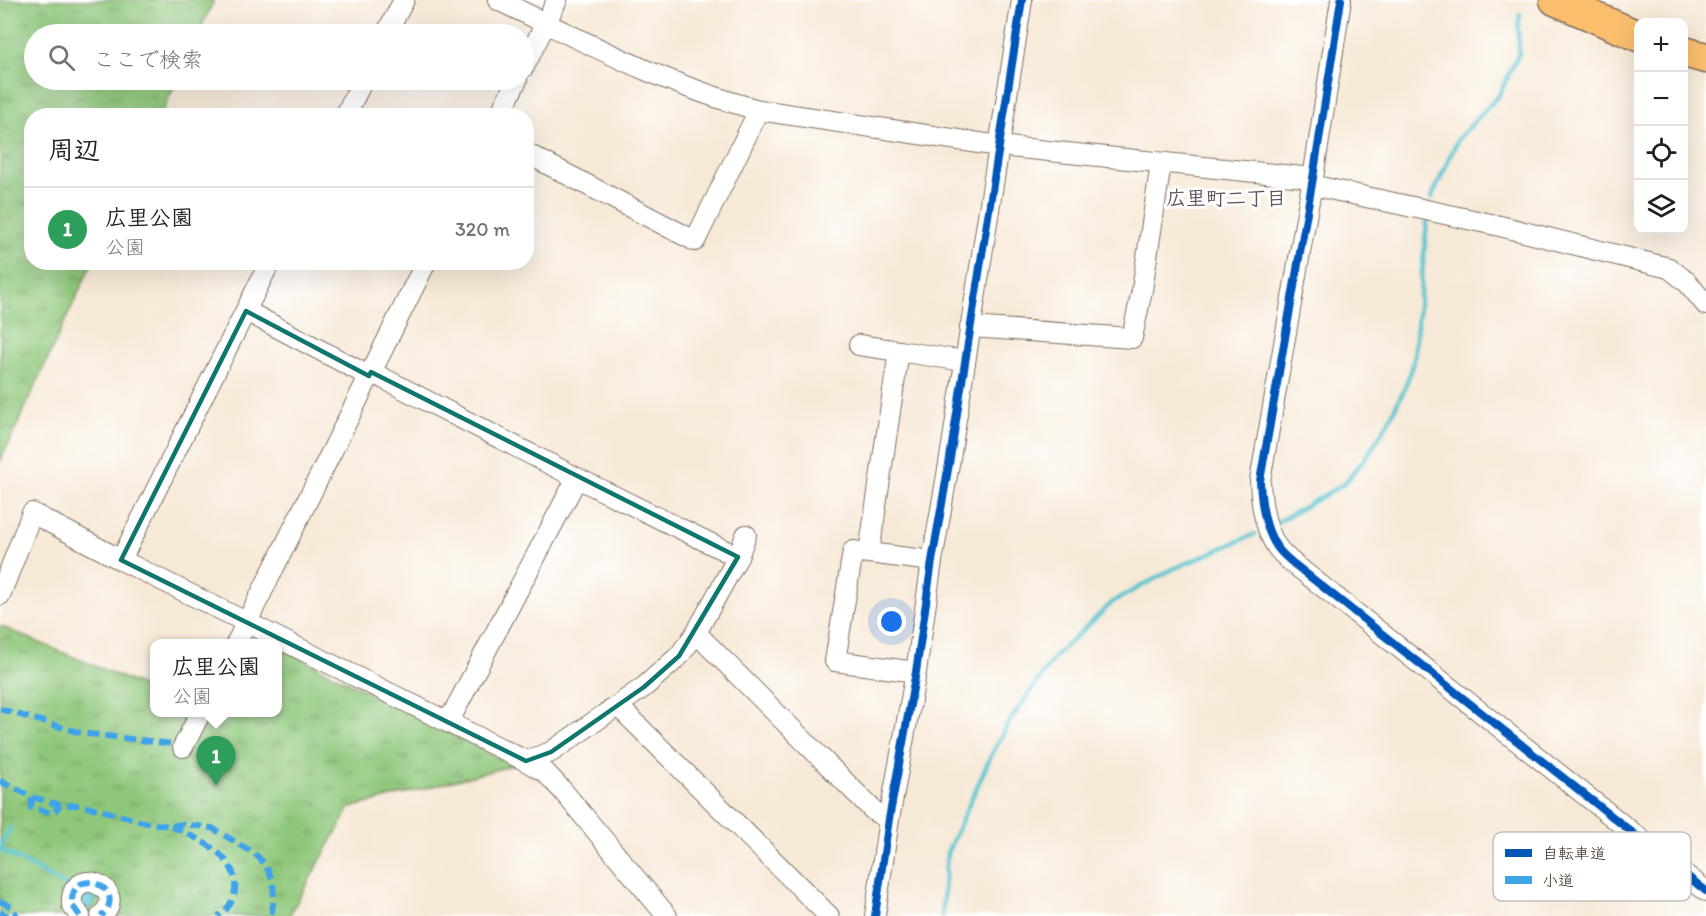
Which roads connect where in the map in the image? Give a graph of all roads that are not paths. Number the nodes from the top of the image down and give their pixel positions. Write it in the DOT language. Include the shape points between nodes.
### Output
graph roads {
  1 [pos="404,0"];
  2 [pos="498,0"];
  3 [pos="557,0"];
  4 [pos="1022,0"];
  5 [pos="1341,0"];
  6 [pos="1555,0"];
  7 [pos="546,23"];
  8 [pos="391,24"];
  9 [pos="1634,34"];
  10 [pos="534,47"];
  11 [pos="1688,53"];
  12 [pos="1706,58"];
  13 [pos="358,90"];
  14 [pos="512,90"];
  15 [pos="349,108"];
  16 [pos="503,108"];
  17 [pos="759,110"];
  18 [pos="999,146"];
  19 [pos="534,157"];
  20 [pos="1161,164"];
  21 [pos="1312,182"];
  22 [pos="266,270"];
  23 [pos="422,270"];
  24 [pos="1706,305"];
  25 [pos="246,311"];
  26 [pos="970,327"];
  27 [pos="859,345"];
  28 [pos="899,351"];
  29 [pos="964,361"];
  30 [pos="370,374"];
  31 [pos="577,477"];
  32 [pos="746,535"];
  33 [pos="869,553"];
  34 [pos="738,556"];
  35 [pos="121,560"];
  36 [pos="932,561"];
  37 [pos="0,595"];
  38 [pos="247,621"];
  39 [pos="696,633"];
  40 [pos="238,639"];
  41 [pos="916,672"];
  42 [pos="618,706"];
  43 [pos="198,717"];
  44 [pos="449,721"];
  45 [pos="183,747"];
  46 [pos="526,761"];
  47 [pos="889,819"];
  48 [pos="1632,832"];
  49 [pos="1691,879"];
  50 [pos="1706,891"];
  51 [pos="80,916"];
  52 [pos="100,916"];
  53 [pos="666,916"];
  54 [pos="829,916"];
  55 [pos="875,916"];
  1 -- 8 [label="street"];
  2 -- 7 [label="street"];
  3 -- 7 [label="street"];
  4 -- 18 [label="street"];
  5 -- 21 [label="street"];
  6 -- 9 [label="highway"];
  7 -- 10 [label="street"];
  7 -- 17 [label="street" via="666,80"];
  11 -- 12 [label="highway"];
  13 -- 15 [label="street"];
  14 -- 16 [label="street"];
  17 -- 18 [label="street"];
  17 -- 19 [label="street" via="695,240"];
  18 -- 20 [label="street"];
  18 -- 26 [label="street"];
  20 -- 21 [label="street"];
  20 -- 26 [label="street" via="1132,338"];
  21 -- 24 [label="street" via="1669,268"];
  21 -- 48 [label="street" via="1260,481 1261,505 1276,546"];
  22 -- 25 [label="street"];
  23 -- 30 [label="street"];
  25 -- 30 [label="street"];
  25 -- 35 [label="street"];
  26 -- 29 [label="street"];
  27 -- 28 [label="street"];
  28 -- 29 [label="street"];
  28 -- 33 [label="street"];
  29 -- 36 [label="street"];
  30 -- 31 [label="street"];
  30 -- 38 [label="street"];
  31 -- 34 [label="street"];
  31 -- 44 [label="street"];
  32 -- 34 [label="street"];
  33 -- 36 [label="street"];
  33 -- 41 [label="street" via="853,551 835,662"];
  34 -- 39 [label="street"];
  35 -- 37 [label="street" via="32,513"];
  35 -- 38 [label="street"];
  36 -- 41 [label="street"];
  38 -- 40 [label="street"];
  38 -- 44 [label="street"];
  39 -- 42 [label="street" via="679,656"];
  39 -- 47 [label="street" via="874,812"];
  41 -- 47 [label="street"];
  42 -- 46 [label="street" via="551,752"];
  42 -- 54 [label="street"];
  43 -- 45 [label="street"];
  44 -- 46 [label="street"];
  46 -- 53 [label="street" via="545,772 562,790"];
  47 -- 55 [label="street"];
  49 -- 50 [label="street"];
  51 -- 52 [label="street" via="72,905 73,892 82,884 94,882 104,888 109,899"];
}
